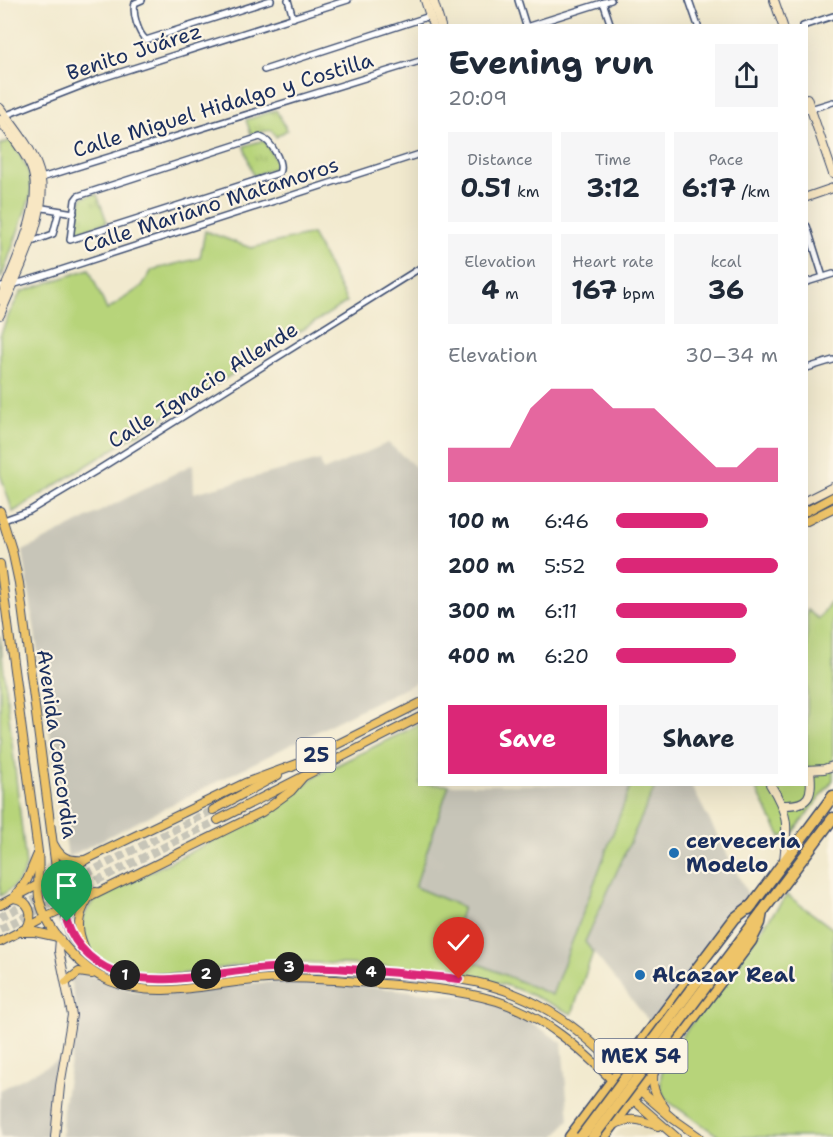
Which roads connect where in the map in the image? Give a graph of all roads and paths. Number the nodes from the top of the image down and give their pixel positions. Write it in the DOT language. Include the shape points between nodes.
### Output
graph roads {
  1 [pos="142,0"];
  2 [pos="271,0"];
  3 [pos="288,0"];
  4 [pos="348,0"];
  5 [pos="425,0"];
  6 [pos="433,0"];
  7 [pos="518,0"];
  8 [pos="611,0"];
  9 [pos="689,0"];
  10 [pos="774,0"];
  11 [pos="603,1"];
  12 [pos="430,16"];
  13 [pos="833,16"];
  14 [pos="293,18"];
  15 [pos="432,24"];
  16 [pos="440,24"];
  17 [pos="527,24"];
  18 [pos="534,24"];
  19 [pos="610,24"];
  20 [pos="697,24"];
  21 [pos="782,24"];
  22 [pos="808,24"];
  23 [pos="418,62"];
  24 [pos="264,70"];
  25 [pos="833,102"];
  26 [pos="0,108"];
  27 [pos="809,110"];
  28 [pos="2,118"];
  29 [pos="418,155"];
  30 [pos="833,174"];
  31 [pos="38,179"];
  32 [pos="833,188"];
  33 [pos="808,197"];
  34 [pos="37,207"];
  35 [pos="59,211"];
  36 [pos="74,213"];
  37 [pos="58,220"];
  38 [pos="72,222"];
  39 [pos="808,229"];
  40 [pos="25,244"];
  41 [pos="418,269"];
  42 [pos="833,274"];
  43 [pos="823,277"];
  44 [pos="808,282"];
  45 [pos="6,285"];
  46 [pos="0,300"];
  47 [pos="0,315"];
  48 [pos="833,360"];
  49 [pos="808,368"];
  50 [pos="833,487"];
  51 [pos="833,497"];
  52 [pos="808,500"];
  53 [pos="833,508"];
  54 [pos="808,510"];
  55 [pos="0,511"];
  56 [pos="808,520"];
  57 [pos="2,521"];
  58 [pos="0,564"];
  59 [pos="418,704"];
  60 [pos="418,718"];
  61 [pos="297,764"];
  62 [pos="833,766"];
  63 [pos="808,771"];
  64 [pos="303,777"];
  65 [pos="771,786"];
  66 [pos="833,796"];
  67 [pos="783,805"];
  68 [pos="213,810"];
  69 [pos="833,818"];
  70 [pos="218,820"];
  71 [pos="51,839"];
  72 [pos="38,852"];
  73 [pos="82,862"];
  74 [pos="784,862"];
  75 [pos="57,876"];
  76 [pos="39,885"];
  77 [pos="97,892"];
  78 [pos="88,898"];
  79 [pos="12,899"];
  80 [pos="752,904"];
  81 [pos="0,905"];
  82 [pos="67,908"];
  83 [pos="762,912"];
  84 [pos="47,917"];
  85 [pos="748,921"];
  86 [pos="23,930"];
  87 [pos="59,938"];
  88 [pos="0,942"];
  89 [pos="68,950"];
  90 [pos="87,954"];
  91 [pos="97,974"];
  92 [pos="65,981"];
  93 [pos="644,1039"];
  94 [pos="664,1055"];
  95 [pos="656,1066"];
  96 [pos="620,1070"];
  97 [pos="612,1080"];
  98 [pos="638,1089"];
  99 [pos="631,1098"];
  100 [pos="596,1101"];
  101 [pos="614,1122"];
  102 [pos="665,1129"];
  103 [pos="687,1129"];
  104 [pos="55,1137"];
  105 [pos="570,1137"];
  106 [pos="581,1137"];
  107 [pos="593,1137"];
  108 [pos="604,1137"];
  109 [pos="676,1137"];
  110 [pos="699,1137"];
  1 -- 2 [label="street" via="135,3 134,10 141,36 146,39"];
  3 -- 14 [label="street"];
  4 -- 14 [label="street, Benito Juárez"];
  5 -- 12 [label="street"];
  6 -- 16 [label="street"];
  7 -- 17 [label="street"];
  8 -- 11 [label="street"];
  9 -- 20 [label="street"];
  10 -- 21 [label="street"];
  11 -- 18 [label="street"];
  11 -- 19 [label="street"];
  12 -- 15 [label="street"];
  12 -- 24 [label="street"];
  13 -- 22 [label="street"];
  14 -- 28 [label="street, Benito Juárez" via="99,79"];
  23 -- 31 [label="street, Calle Miguel Hidalgo y Costilla"];
  25 -- 27 [label="street"];
  26 -- 28 [label="street"];
  27 -- 30 [label="street"];
  28 -- 31 [label="street" via="33,156"];
  29 -- 45 [label="street, Calle Mariano Matamoros"];
  31 -- 34 [label="street"];
  32 -- 33 [label="street"];
  34 -- 35 [label="street"];
  34 -- 40 [label="street"];
  35 -- 36 [label="street"];
  35 -- 37 [label="street"];
  36 -- 38 [label="street"];
  36 -- 38 [label="street" via="78,196 260,137 267,140 282,165 277,174 70,241"];
  37 -- 38 [label="street"];
  37 -- 40 [label="street" via="53,234"];
  39 -- 43 [label="street"];
  40 -- 45 [label="street"];
  41 -- 57 [label="street, Calle Ignacio Allende" via="96,471 29,511"];
  42 -- 43 [label="street"];
  43 -- 44 [label="street"];
  45 -- 46 [label="street"];
  45 -- 47 [label="street"];
  48 -- 49 [label="street"];
  50 -- 52 [label="street"];
  51 -- 54 [label="main road"];
  53 -- 56 [label="main road"];
  55 -- 57 [label="main road, Avenida Concordia"];
  57 -- 71 [label="main road, Avenida Concordia" via="19,584"];
  58 -- 72 [label="main road, Avenida Concordia"];
  59 -- 61 [label="main road, 25"];
  60 -- 64 [label="main road, 25"];
  61 -- 68 [label="main road, 25"];
  61 -- 73 [label="main road" via="255,778"];
  62 -- 63 [label="street"];
  63 -- 67 [label="street" via="811,794 793,805"];
  64 -- 70 [label="main road, 25"];
  64 -- 77 [label="main road" via="262,812"];
  65 -- 67 [label="street"];
  66 -- 74 [label="highway, MEX 54"];
  67 -- 74 [label="street"];
  69 -- 83 [label="highway, MEX 54"];
  71 -- 73 [label="main road" via="63,857"];
  71 -- 75 [label="main road, Avenida Concordia"];
  72 -- 76 [label="main road, Avenida Concordia"];
  72 -- 79 [label="main road" via="27,880"];
  73 -- 75 [label="main road"];
  73 -- 77 [label="main road" via="74,877 77,885 80,890"];
  74 -- 80 [label="highway, MEX 54"];
  75 -- 76 [label="main road"];
  75 -- 82 [label="main road, Avenida Concordia" via="67,888"];
  76 -- 79 [label="main road"];
  76 -- 84 [label="main road, Avenida Concordia" via="40,904"];
  77 -- 78 [label="main road"];
  78 -- 82 [label="main road"];
  78 -- 90 [label="main road" via="77,927"];
  79 -- 81 [label="main road"];
  79 -- 86 [label="main road" via="24,902 30,910 30,921"];
  80 -- 85 [label="highway, MEX 54"];
  80 -- 93 [label="highway" via="735,918"];
  82 -- 84 [label="main road"];
  82 -- 90 [label="main road, Avenida Concordia" via="72,938"];
  83 -- 85 [label="highway, MEX 54"];
  83 -- 94 [label="highway" via="751,941"];
  84 -- 86 [label="main road"];
  84 -- 87 [label="main road, Avenida Concordia"];
  85 -- 106 [label="highway, MEX 54, bridge"];
  85 -- 107 [label="highway, MEX 54, bridge"];
  86 -- 87 [label="main road"];
  86 -- 88 [label="main road"];
  87 -- 89 [label="main road, Avenida Concordia"];
  87 -- 92 [label="street"];
  89 -- 91 [label="main road, Avenida Concordia"];
  89 -- 92 [label="street"];
  90 -- 96 [label="main road, Avenida Concordia" via="117,973 144,979 291,967 474,982 520,996 552,1012 593,1042"];
  91 -- 92 [label="main road" via="79,972"];
  91 -- 97 [label="main road, Avenida Concordia" via="127,987 147,990 306,978 484,997 552,1029"];
  92 -- 104 [label="street" via="72,1015"];
  93 -- 94 [label="highway" via="642,1052 646,1057"];
  93 -- 96 [label="highway"];
  94 -- 95 [label="highway"];
  95 -- 98 [label="highway"];
  95 -- 103 [label="main road" via="654,1092"];
  96 -- 97 [label="highway"];
  96 -- 98 [label="main road, Avenida Concordia"];
  97 -- 99 [label="main road, Avenida Concordia"];
  97 -- 100 [label="highway"];
  98 -- 99 [label="highway"];
  98 -- 103 [label="main road, Avenida Concordia"];
  99 -- 101 [label="highway"];
  99 -- 102 [label="main road, Avenida Concordia"];
  100 -- 101 [label="highway" via="609,1103 615,1111"];
  100 -- 105 [label="highway"];
  101 -- 102 [label="main road" via="636,1119"];
  101 -- 108 [label="highway"];
  102 -- 109 [label="main road"];
  103 -- 110 [label="main road"];
}
